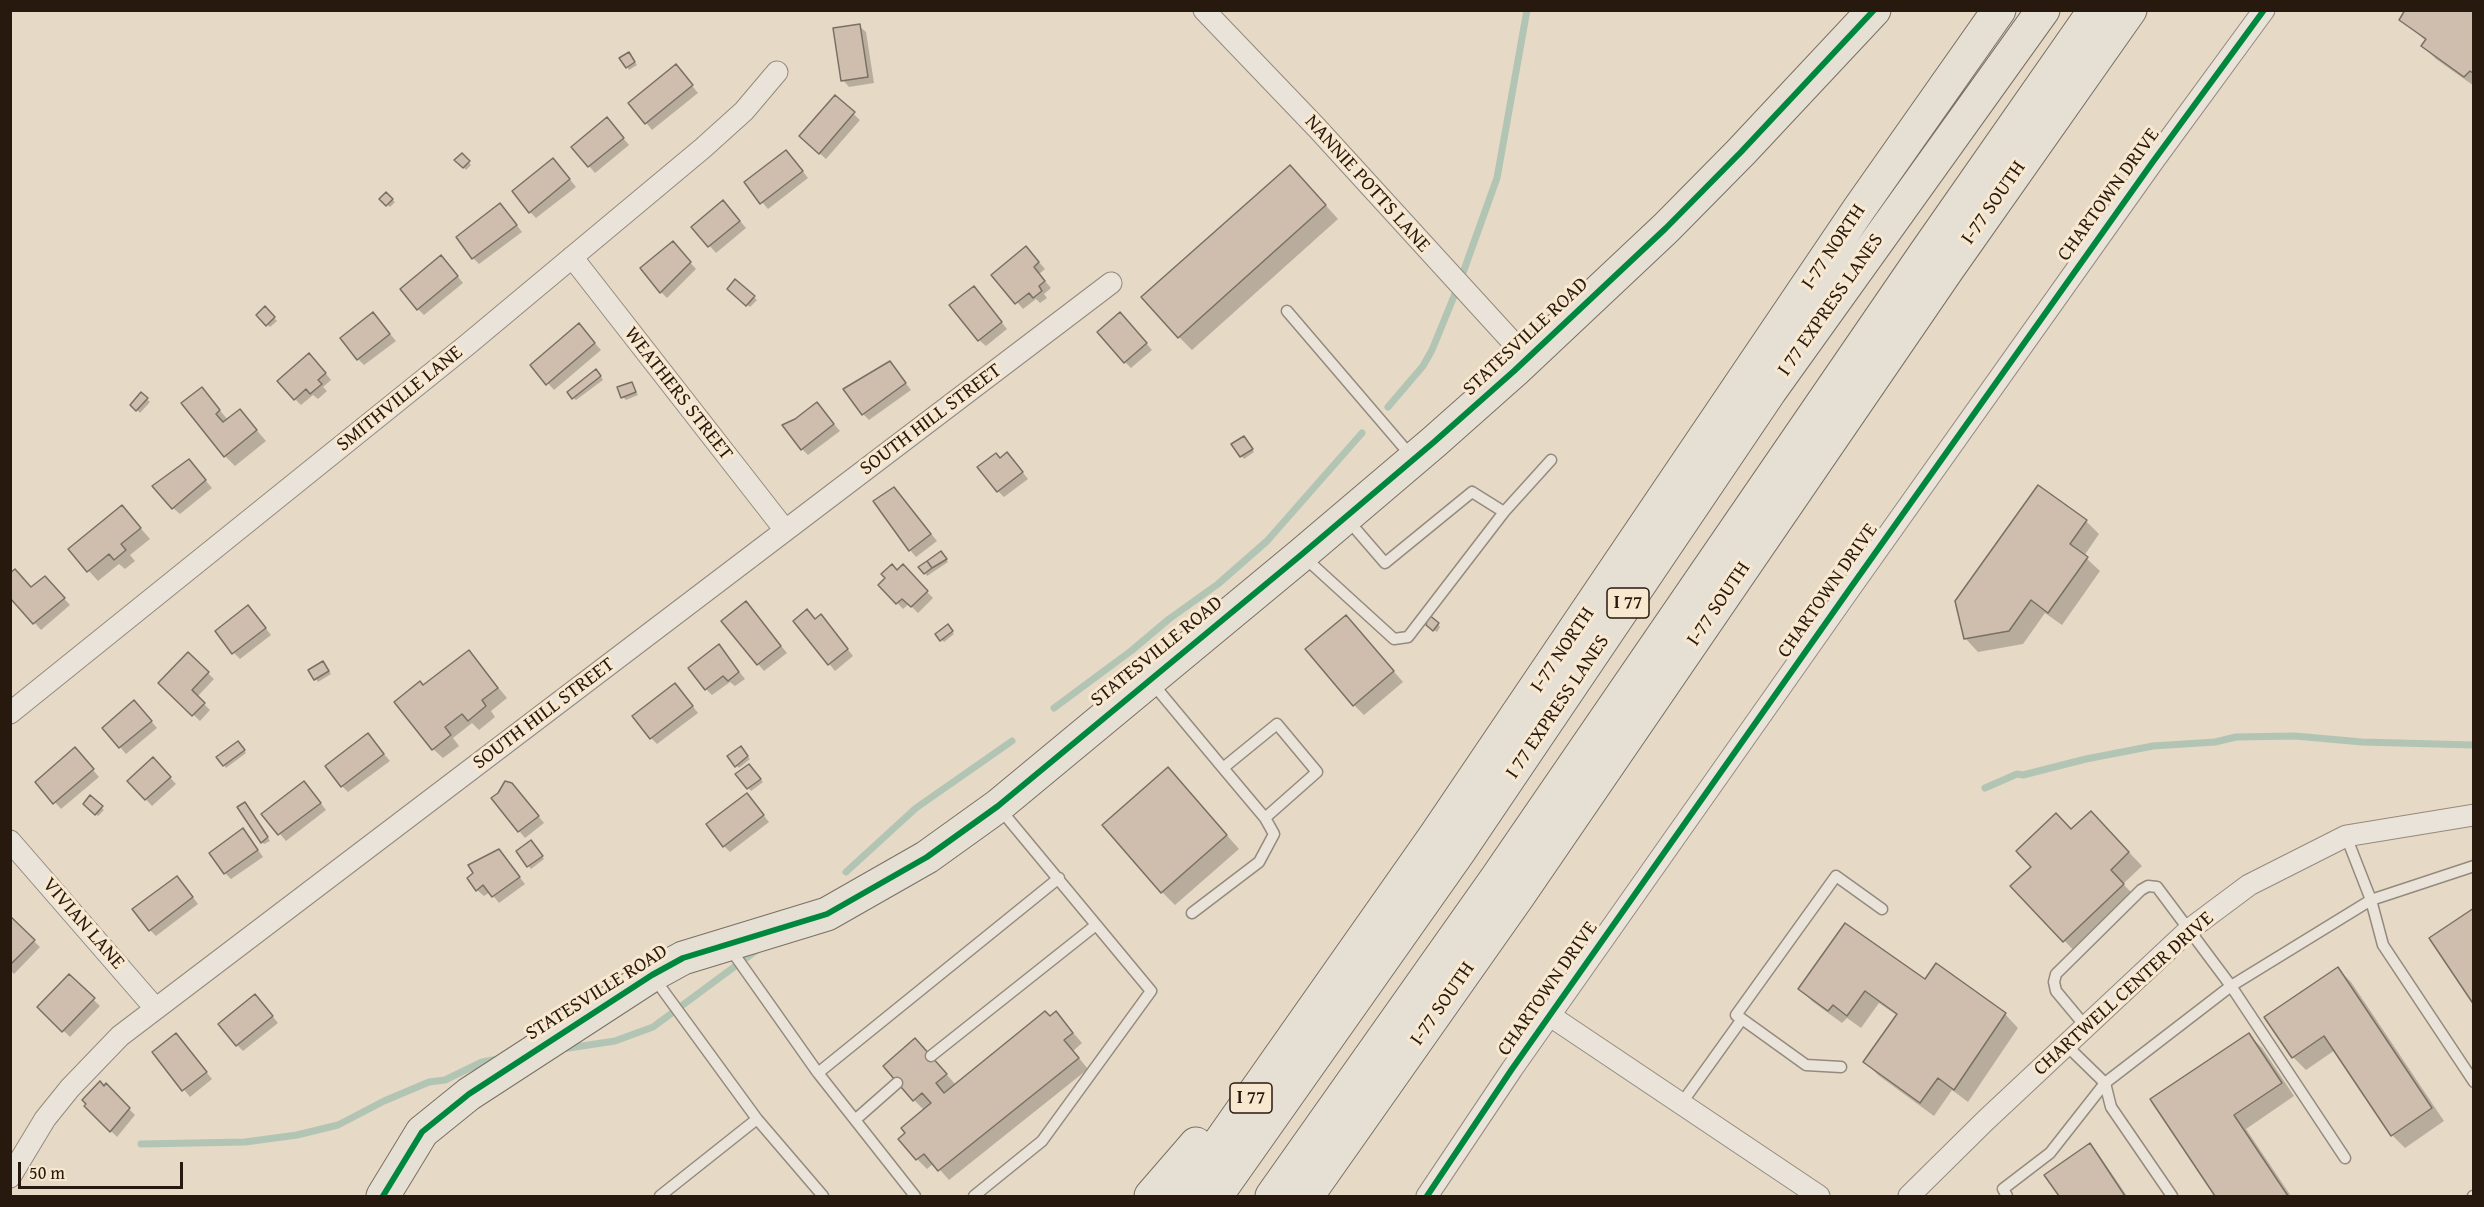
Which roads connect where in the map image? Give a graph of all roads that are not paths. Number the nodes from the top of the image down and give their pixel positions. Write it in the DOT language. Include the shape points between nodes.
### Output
graph roads {
  1 [pos="1204,10"];
  2 [pos="1874,10"];
  3 [pos="1999,10"];
  4 [pos="2043,10"];
  5 [pos="2095,10"];
  6 [pos="2130,10"];
  7 [pos="2264,10"];
  8 [pos="777,72"];
  9 [pos="572,257"];
  10 [pos="1111,283"];
  11 [pos="1287,311"];
  12 [pos="1528,358"];
  13 [pos="1414,459"];
  14 [pos="1551,460"];
  15 [pos="1504,512"];
  16 [pos="1346,518"];
  17 [pos="785,530"];
  18 [pos="1301,555"];
  19 [pos="1149,679"];
  20 [pos="10,713"];
  21 [pos="1222,768"];
  22 [pos="998,806"];
  23 [pos="2474,815"];
  24 [pos="1265,818"];
  25 [pos="2346,836"];
  26 [pos="10,841"];
  27 [pos="2474,866"];
  28 [pos="1059,878"];
  29 [pos="2371,900"];
  30 [pos="1882,909"];
  31 [pos="1192,913"];
  32 [pos="1096,925"];
  33 [pos="2190,929"];
  34 [pos="727,944"];
  35 [pos="652,975"];
  36 [pos="2230,987"];
  37 [pos="1321,999"];
  38 [pos="155,1008"];
  39 [pos="1549,1016"];
  40 [pos="1742,1019"];
  41 [pos="2086,1027"];
  42 [pos="2067,1046"];
  43 [pos="931,1056"];
  44 [pos="1841,1067"];
  45 [pos="818,1073"];
  46 [pos="2474,1082"];
  47 [pos="897,1083"];
  48 [pos="2105,1083"];
  49 [pos="1681,1104"];
  50 [pos="757,1119"];
  51 [pos="855,1120"];
  52 [pos="2345,1158"];
  53 [pos="10,1177"];
  54 [pos="383,1197"];
  55 [pos="660,1197"];
  56 [pos="823,1197"];
  57 [pos="915,1197"];
  58 [pos="974,1197"];
  59 [pos="1151,1197"];
  60 [pos="1182,1197"];
  61 [pos="1216,1197"];
  62 [pos="1272,1197"];
  63 [pos="1307,1197"];
  64 [pos="1427,1197"];
  65 [pos="1819,1197"];
  66 [pos="1909,1197"];
  67 [pos="2007,1197"];
  68 [pos="2172,1197"];
  1 -- 12 [label="street, NANNIE POTTS LANE"];
  2 -- 12 [label="main road, STATESVILLE ROAD" via="1725,169"];
  3 -- 37 [label="main road, I-77 NORTH / I 77"];
  4 -- 61 [label="main road, I 77 EXPRESS LANES / I 77" via="1770,391 1465,843"];
  5 -- 62 [label="main road, I 77"];
  6 -- 63 [label="main road, I-77 SOUTH"];
  7 -- 39 [label="street, CHARTOWN DRIVE" via="2152,162"];
  8 -- 9 [label="street, SMITHVILLE LANE" via="736,118"];
  9 -- 17 [label="street, WEATHERS STREET"];
  9 -- 20 [label="street, SMITHVILLE LANE"];
  10 -- 17 [label="street, SOUTH HILL STREET"];
  11 -- 13 [label="lane"];
  12 -- 13 [label="main road, STATESVILLE ROAD"];
  13 -- 16 [label="main road, STATESVILLE ROAD"];
  14 -- 15 [label="lane"];
  15 -- 16 [label="lane" via="1472,492 1385,563"];
  15 -- 18 [label="lane" via="1408,637 1394,639"];
  16 -- 18 [label="main road, STATESVILLE ROAD"];
  17 -- 38 [label="street, SOUTH HILL STREET"];
  18 -- 19 [label="main road, STATESVILLE ROAD"];
  19 -- 21 [label="lane"];
  19 -- 22 [label="main road, STATESVILLE ROAD"];
  21 -- 24 [label="lane"];
  21 -- 24 [label="lane" via="1277,724 1317,772"];
  22 -- 28 [label="lane"];
  22 -- 34 [label="main road, STATESVILLE ROAD" via="927,857 827,914"];
  23 -- 25 [label="street, CHARTWELL CENTER DRIVE"];
  24 -- 31 [label="lane" via="1274,834 1258,862"];
  25 -- 29 [label="lane"];
  25 -- 33 [label="street, CHARTWELL CENTER DRIVE" via="2249,885"];
  26 -- 38 [label="street, VIVIAN LANE"];
  27 -- 29 [label="lane"];
  28 -- 32 [label="lane"];
  28 -- 45 [label="lane"];
  29 -- 36 [label="lane"];
  29 -- 46 [label="lane" via="2383,945"];
  30 -- 40 [label="lane" via="1836,876 1736,1015"];
  32 -- 43 [label="lane"];
  32 -- 58 [label="lane" via="1151,991 1041,1141"];
  33 -- 36 [label="lane"];
  33 -- 41 [label="street, CHARTWELL CENTER DRIVE"];
  33 -- 41 [label="lane" via="2157,887 2141,890 2056,974 2056,991"];
  34 -- 35 [label="main road, STATESVILLE ROAD" via="683,958"];
  34 -- 45 [label="lane"];
  35 -- 50 [label="lane"];
  35 -- 54 [label="main road, STATESVILLE ROAD" via="469,1094 422,1132"];
  36 -- 48 [label="lane"];
  36 -- 52 [label="lane"];
  37 -- 59 [label="main road"];
  37 -- 60 [label="main road, I-77 NORTH / I 77"];
  38 -- 53 [label="street, SOUTH HILL STREET" via="120,1036 70,1088 45,1119"];
  39 -- 49 [label="street"];
  39 -- 64 [label="street, CHARTOWN DRIVE"];
  40 -- 44 [label="lane" via="1806,1065"];
  40 -- 49 [label="lane"];
  41 -- 42 [label="street, CHARTWELL CENTER DRIVE"];
  42 -- 48 [label="lane"];
  42 -- 66 [label="street, CHARTWELL CENTER DRIVE"];
  45 -- 51 [label="lane"];
  47 -- 51 [label="lane"];
  48 -- 67 [label="lane" via="2050,1153 2002,1189"];
  48 -- 68 [label="lane" via="2111,1107"];
  49 -- 65 [label="street"];
  50 -- 55 [label="lane"];
  50 -- 56 [label="lane"];
  51 -- 57 [label="lane"];
}
